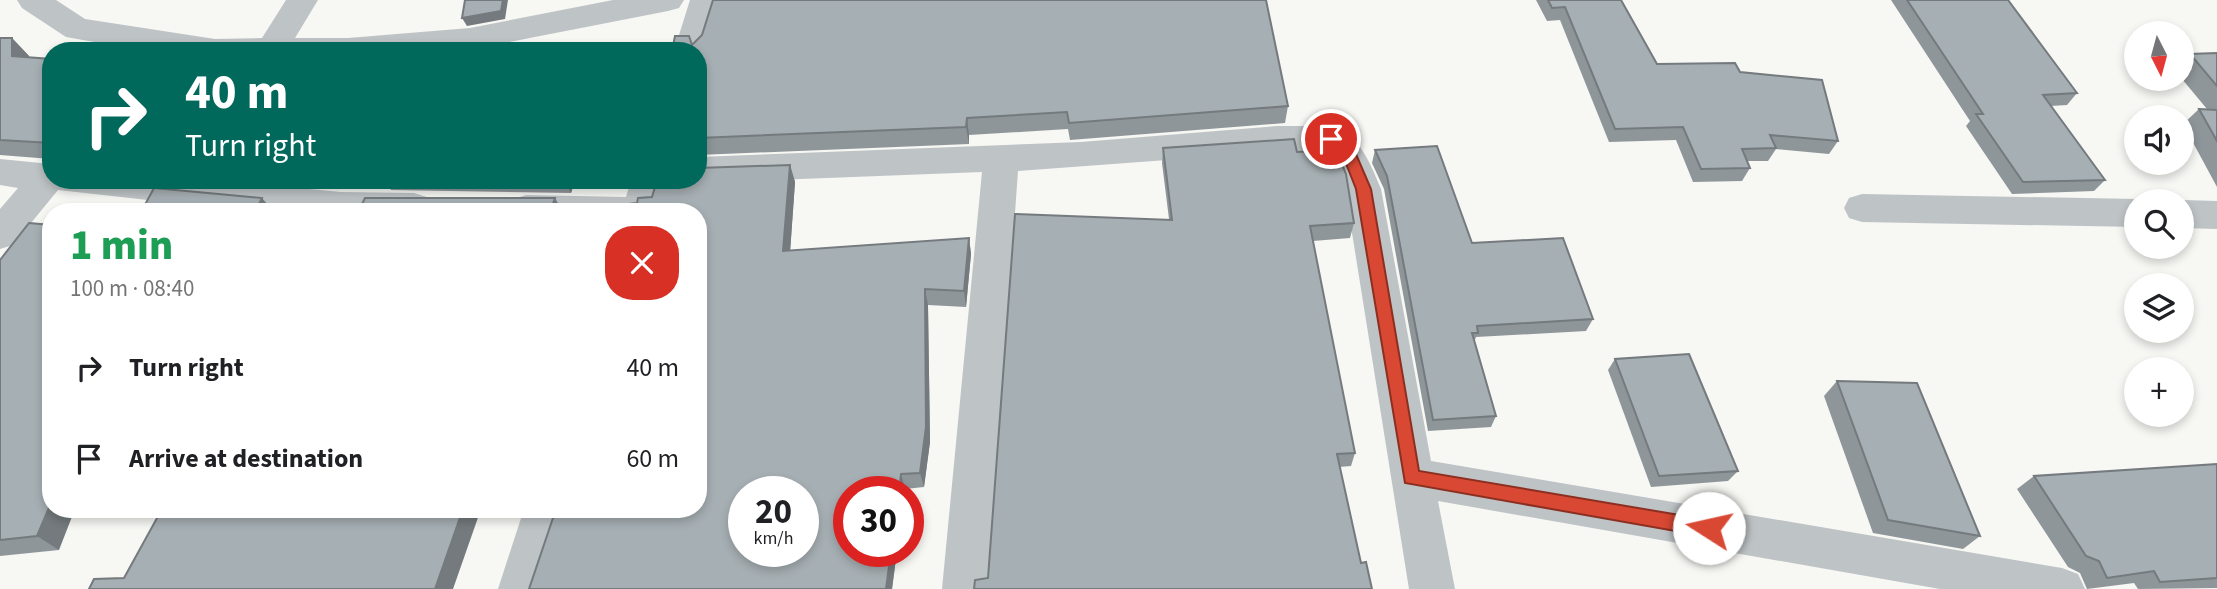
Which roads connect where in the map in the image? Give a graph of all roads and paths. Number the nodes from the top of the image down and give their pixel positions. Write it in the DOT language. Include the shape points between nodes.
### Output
graph roads {
  1 [pos="33,0"];
  2 [pos="302,0"];
  3 [pos="668,0"];
  4 [pos="706,0"];
  5 [pos="162,42"];
  6 [pos="277,42"];
  7 [pos="433,42"];
  8 [pos="693,42"];
  9 [pos="1000,158"];
  10 [pos="707,170"];
  11 [pos="0,172"];
  12 [pos="42,177"];
  13 [pos="46,189"];
  14 [pos="150,189"];
  15 [pos="282,203"];
  16 [pos="1862,208"];
  17 [pos="2124,213"];
  18 [pos="2194,214"];
  19 [pos="2217,215"];
  20 [pos="0,235"];
  21 [pos="1412,477"];
  22 [pos="543,518"];
  23 [pos="521,589"];
  24 [pos="965,589"];
  25 [pos="1432,589"];
  26 [pos="2062,589"];
  1 -- 5 [label="street" via="77,29"];
  2 -- 6 [label="street"];
  3 -- 7 [label="street"];
  4 -- 8 [label="street"];
  9 -- 10 [label="street"];
  9 -- 21 [label="street" via="1331,139 1351,158 1363,189"];
  9 -- 24 [label="street"];
  11 -- 12 [label="street"];
  13 -- 20 [label="street"];
  14 -- 15 [label="street"];
  16 -- 17 [label="street"];
  18 -- 19 [label="street"];
  21 -- 25 [label="street"];
  21 -- 26 [label="street"];
  22 -- 23 [label="street"];
}
